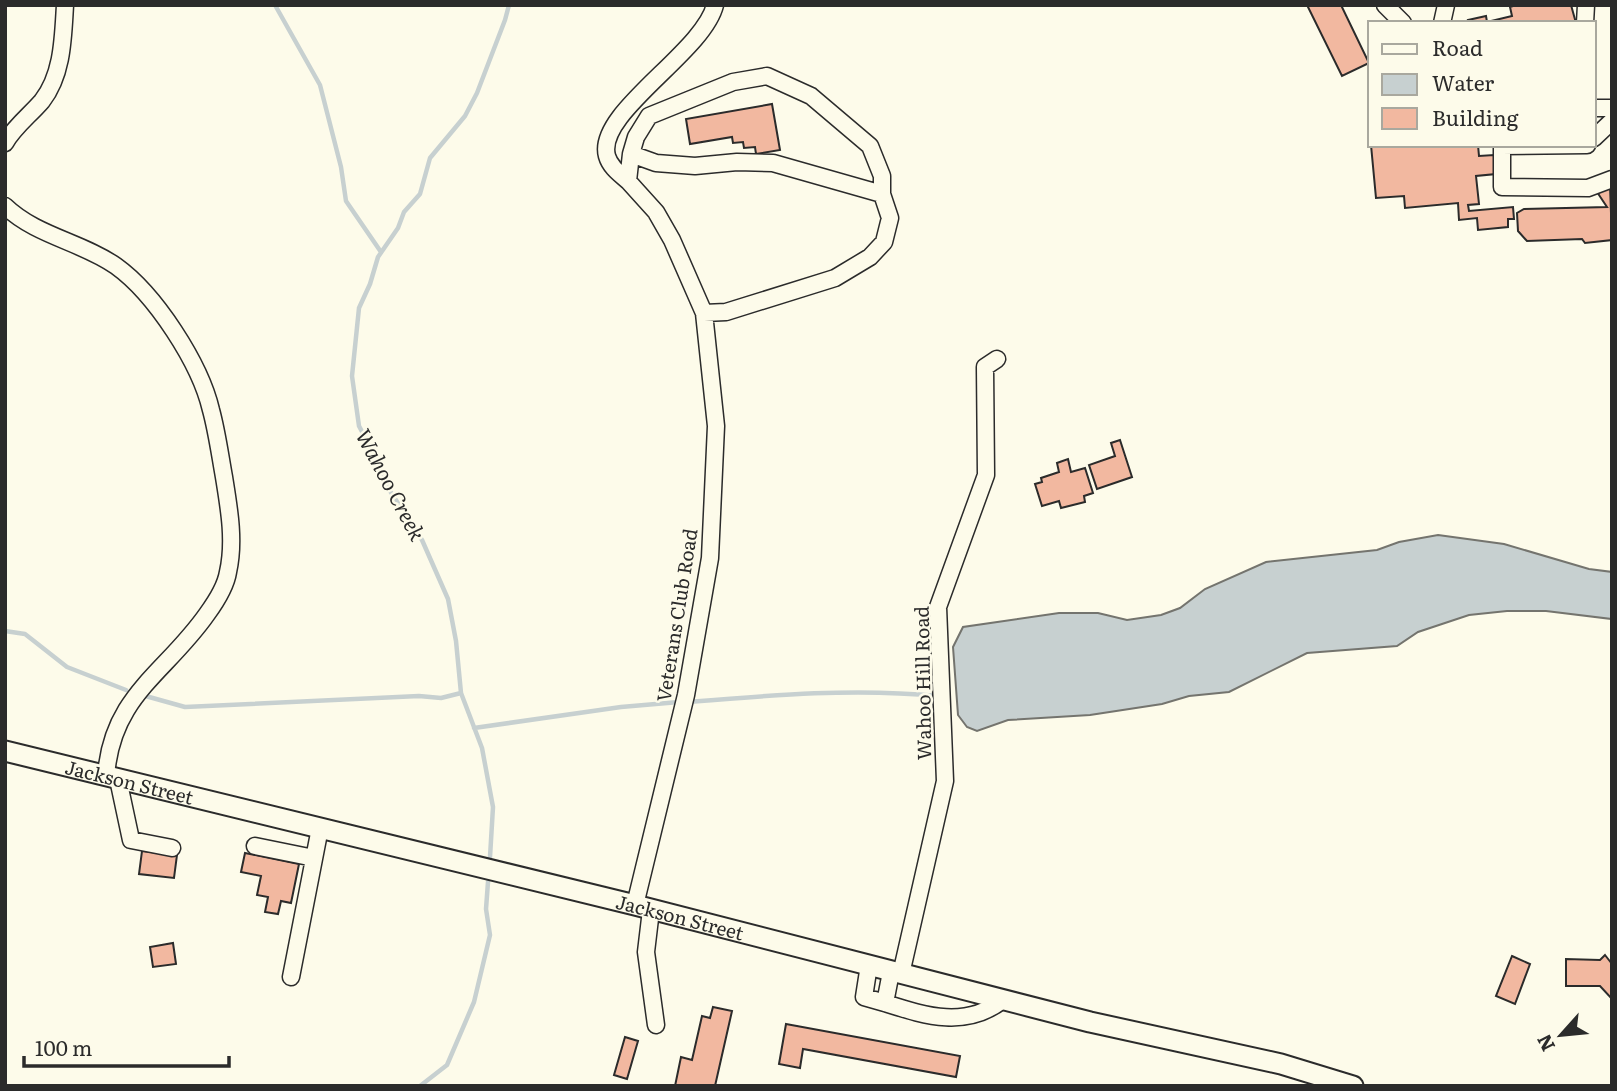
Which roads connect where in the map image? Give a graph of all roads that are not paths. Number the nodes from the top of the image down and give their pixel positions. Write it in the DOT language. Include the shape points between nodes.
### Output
graph roads {
  1 [pos="65,5"];
  2 [pos="715,5"];
  3 [pos="1385,5"];
  4 [pos="1402,21"];
  5 [pos="1612,121"];
  6 [pos="1596,136"];
  7 [pos="5,143"];
  8 [pos="1502,147"];
  9 [pos="631,154"];
  10 [pos="1612,179"];
  11 [pos="628,181"];
  12 [pos="882,194"];
  13 [pos="5,206"];
  14 [pos="704,313"];
  15 [pos="997,359"];
  16 [pos="5,751"];
  17 [pos="112,777"];
  18 [pos="320,828"];
  19 [pos="255,846"];
  20 [pos="172,848"];
  21 [pos="314,858"];
  22 [pos="643,907"];
  23 [pos="869,965"];
  24 [pos="896,973"];
  25 [pos="290,977"];
  26 [pos="1003,1000"];
  27 [pos="885,1003"];
  28 [pos="656,1025"];
  29 [pos="1353,1086"];
  1 -- 7 [label="lane" via="62,52 53,80 44,99"];
  2 -- 11 [label="lane, Veterans Club Road" via="690,46 617,118 606,141 607,156"];
  3 -- 4 [label="lane"];
  5 -- 6 [label="lane"];
  8 -- 10 [label="lane" via="1502,187 1588,188"];
  9 -- 11 [label="lane"];
  9 -- 12 [label="lane" via="656,163 695,166 773,163"];
  9 -- 12 [label="lane" via="649,116 733,82 767,76 811,96 870,146 882,176"];
  11 -- 14 [label="lane, Veterans Club Road" via="656,212"];
  12 -- 14 [label="lane" via="890,218 884,242 870,257 835,278 726,312"];
  13 -- 17 [label="lane" via="19,219 116,266 141,288 164,316 211,407 232,547 228,575 186,643 145,683 120,718 108,754"];
  14 -- 22 [label="lane, Veterans Club Road" via="716,426 710,558"];
  15 -- 24 [label="lane, Wahoo Hill Road" via="985,367 986,475 938,607 945,781"];
  16 -- 17 [label="main road, Jackson Street"];
  17 -- 18 [label="main road, Jackson Street"];
  17 -- 20 [label="lane" via="131,840"];
  18 -- 21 [label="lane"];
  18 -- 22 [label="main road, Jackson Street"];
  19 -- 21 [label="lane"];
  21 -- 25 [label="lane"];
  22 -- 23 [label="main road, Jackson Street"];
  22 -- 28 [label="lane, Veterans Club Road"];
  23 -- 24 [label="main road, Jackson Street"];
  23 -- 27 [label="lane" via="864,997"];
  24 -- 26 [label="main road, Jackson Street"];
  24 -- 27 [label="lane"];
  26 -- 27 [label="lane" via="987,1012 944,1018"];
  26 -- 29 [label="main road, Jackson Street" via="1281,1064"];
}
